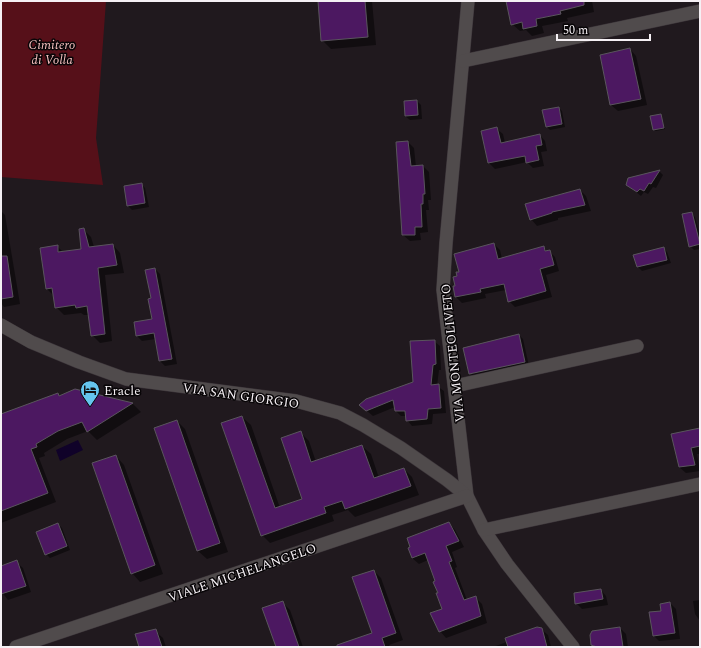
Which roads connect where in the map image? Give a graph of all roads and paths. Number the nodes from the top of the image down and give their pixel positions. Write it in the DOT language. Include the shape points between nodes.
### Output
graph roads {
  1 [pos="468,1"];
  2 [pos="700,11"];
  3 [pos="463,61"];
  4 [pos="1,325"];
  5 [pos="637,346"];
  6 [pos="455,386"];
  7 [pos="700,484"];
  8 [pos="467,496"];
  9 [pos="484,530"];
  10 [pos="16,647"];
  11 [pos="573,647"];
  1 -- 3 [label="street, VIA MONTEOLIVETO"];
  2 -- 3 [label="street"];
  3 -- 6 [label="street, VIA MONTEOLIVETO" via="443,290"];
  4 -- 8 [label="street, VIA SAN GIORGIO" via="31,342 126,379 296,401 340,413 401,448"];
  5 -- 6 [label="street"];
  6 -- 8 [label="street, VIA MONTEOLIVETO"];
  7 -- 9 [label="street"];
  8 -- 9 [label="street, VIA MONTEOLIVETO"];
  8 -- 10 [label="street, VIALE MICHELANGELO"];
  9 -- 11 [label="street, VIA MONTEOLIVETO" via="507,564"];
}
